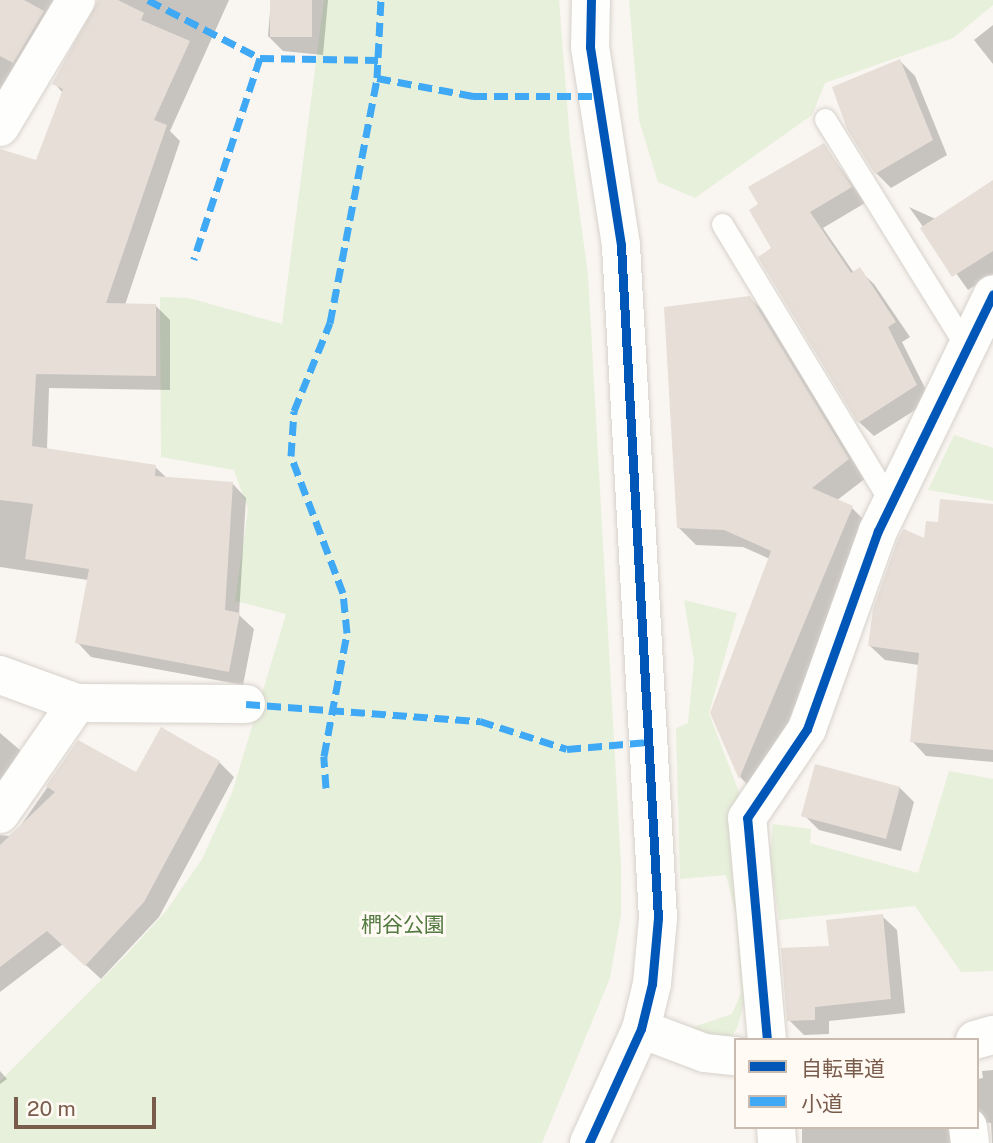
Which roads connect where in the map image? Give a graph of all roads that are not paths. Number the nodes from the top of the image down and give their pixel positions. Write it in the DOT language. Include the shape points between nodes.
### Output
graph roads {
  1 [pos="76,0"];
  2 [pos="591,0"];
  3 [pos="825,119"];
  4 [pos="0,127"];
  5 [pos="722,224"];
  6 [pos="993,294"];
  7 [pos="967,348"];
  8 [pos="891,503"];
  9 [pos="0,675"];
  10 [pos="77,703"];
  11 [pos="246,704"];
  12 [pos="0,814"];
  13 [pos="640,1029"];
  14 [pos="767,1038"];
  15 [pos="734,1056"];
  16 [pos="589,1143"];
  1 -- 4 [label="street"];
  2 -- 13 [label="street" via="590,47 621,245 658,918 652,984"];
  3 -- 7 [label="lane"];
  5 -- 8 [label="lane"];
  6 -- 7 [label="street"];
  7 -- 8 [label="street"];
  8 -- 14 [label="street" via="807,729 747,818"];
  9 -- 10 [label="street"];
  10 -- 11 [label="street"];
  10 -- 12 [label="street"];
  13 -- 15 [label="street" via="705,1053"];
  13 -- 16 [label="street"];
}
